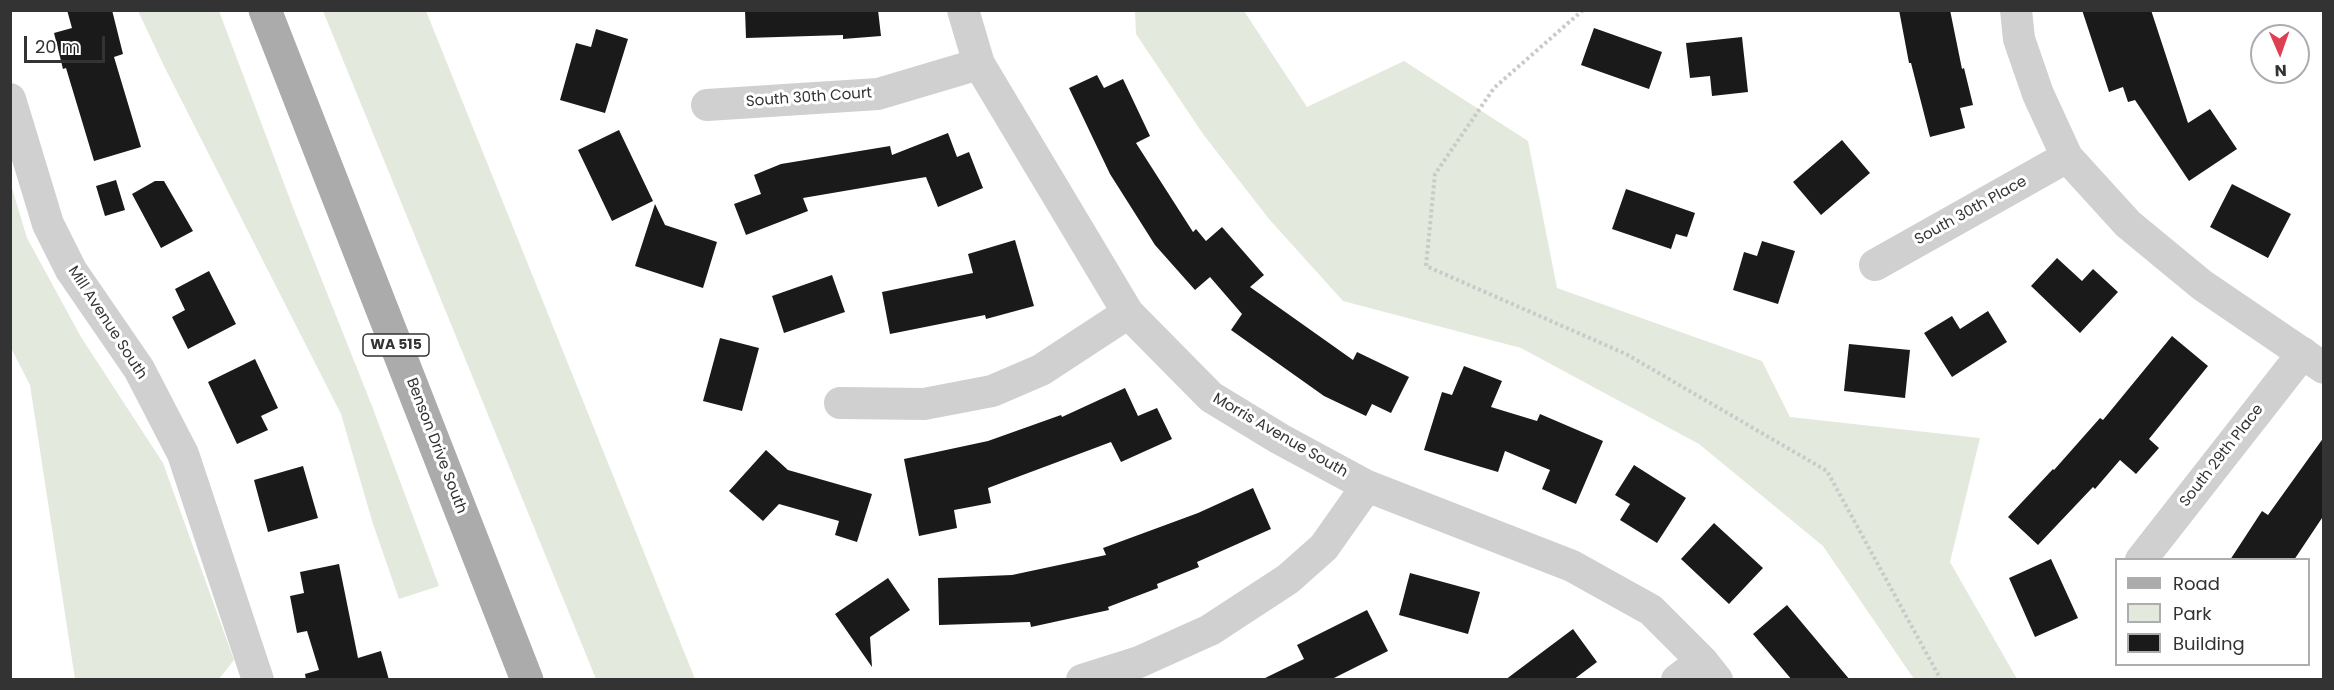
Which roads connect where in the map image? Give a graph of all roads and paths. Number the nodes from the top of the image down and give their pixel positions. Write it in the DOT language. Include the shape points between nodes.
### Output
graph roads {
  1 [pos="265,10"];
  2 [pos="963,10"];
  3 [pos="1582,10"];
  4 [pos="2016,10"];
  5 [pos="979,64"];
  6 [pos="10,99"];
  7 [pos="707,105"];
  8 [pos="2067,157"];
  9 [pos="1875,265"];
  10 [pos="1128,314"];
  11 [pos="2313,361"];
  12 [pos="840,403"];
  13 [pos="1366,486"];
  14 [pos="2143,558"];
  15 [pos="1699,673"];
  16 [pos="258,680"];
  17 [pos="527,680"];
  18 [pos="1082,680"];
  19 [pos="1941,680"];
  1 -- 17 [label="main road, Benson Drive South / WA 515"];
  2 -- 5 [label="street, Morris Avenue South"];
  3 -- 19 [label="path" via="1494,88 1435,174 1426,266 1626,354 1827,471"];
  4 -- 8 [label="street" via="2019,39 2038,94"];
  5 -- 7 [label="street, South 30th Court" via="878,94"];
  5 -- 10 [label="street, Morris Avenue South"];
  6 -- 16 [label="street, Mill Avenue South" via="48,224 71,270 139,369 183,454"];
  8 -- 9 [label="street, South 30th Place"];
  8 -- 11 [label="street" via="2128,224 2193,277"];
  10 -- 12 [label="street" via="1041,370 992,391 924,404"];
  10 -- 13 [label="street, Morris Avenue South" via="1211,397"];
  11 -- 14 [label="street, South 29th Place"];
  13 -- 15 [label="street, Morris Avenue South" via="1572,566 1651,610"];
  13 -- 18 [label="street" via="1324,547 1288,579 1210,630 1139,663"];
}
